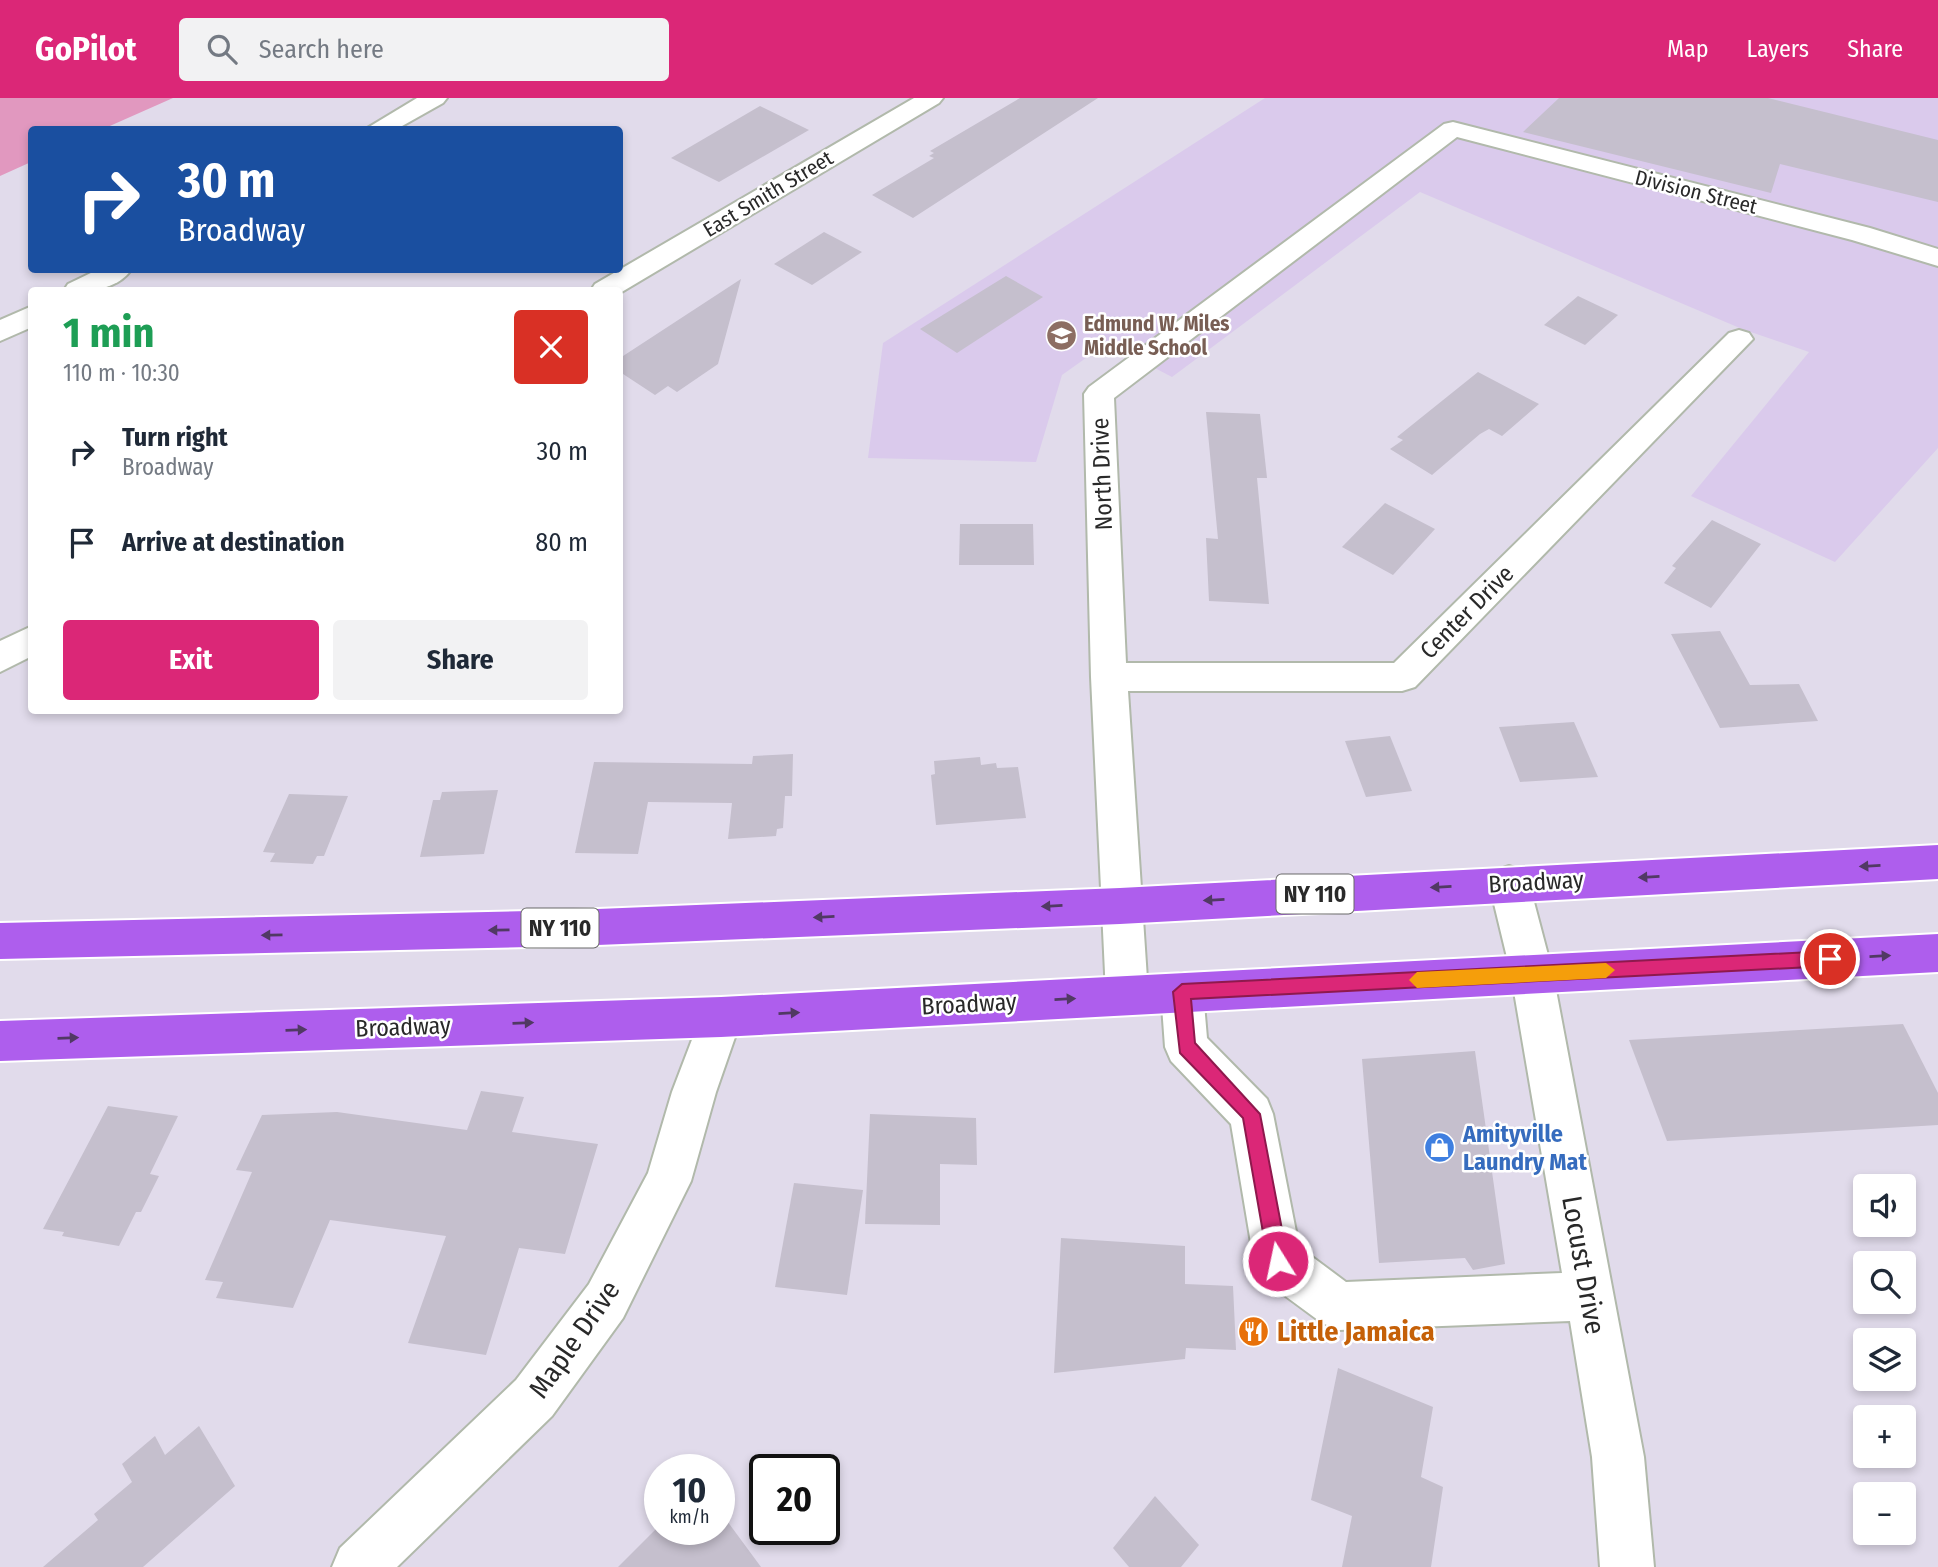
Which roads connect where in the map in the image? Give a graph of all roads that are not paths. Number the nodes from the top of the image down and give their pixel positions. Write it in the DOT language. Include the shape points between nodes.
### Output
graph roads {
  1 [pos="435,98"];
  2 [pos="931,98"];
  3 [pos="383,126"];
  4 [pos="1453,130"];
  5 [pos="1938,258"];
  6 [pos="111,273"];
  7 [pos="84,287"];
  8 [pos="610,287"];
  9 [pos="28,317"];
  10 [pos="0,332"];
  11 [pos="1739,339"];
  12 [pos="28,641"];
  13 [pos="0,658"];
  14 [pos="1109,677"];
  15 [pos="1938,862"];
  16 [pos="1509,883"];
  17 [pos="1120,906"];
  18 [pos="0,941"];
  19 [pos="1938,953"];
  20 [pos="1532,974"];
  21 [pos="1182,992"];
  22 [pos="1127,995"];
  23 [pos="721,1017"];
  24 [pos="0,1041"];
  25 [pos="1589,1296"];
  26 [pos="359,1567"];
  27 [pos="1627,1567"];
  1 -- 3 [label="street"];
  2 -- 8 [label="street, East Smith Street"];
  4 -- 5 [label="street, Division Street" via="1861,234"];
  4 -- 14 [label="street, North Drive" via="1099,394"];
  6 -- 7 [label="street"];
  9 -- 10 [label="street"];
  11 -- 14 [label="street, Center Drive" via="1402,677"];
  12 -- 13 [label="street"];
  14 -- 17 [label="street, North Drive"];
  15 -- 16 [label="main road, Broadway / NY 110, one-way"];
  16 -- 17 [label="main road, Broadway / NY 110, one-way"];
  16 -- 20 [label="street, Locust Drive"];
  17 -- 18 [label="main road, Broadway / NY 110, one-way" via="573,928"];
  17 -- 22 [label="street, North Drive"];
  20 -- 19 [label="main road, Broadway, one-way"];
  20 -- 21 [label="main road, Broadway"];
  20 -- 25 [label="street, Locust Drive"];
  21 -- 22 [label="main road, Broadway"];
  21 -- 25 [label="street" via="1186,1047 1251,1114 1278,1261 1339,1307"];
  23 -- 22 [label="main road, Broadway, one-way"];
  24 -- 23 [label="main road, Broadway, one-way"];
  23 -- 26 [label="street, Maple Drive" via="668,1181 606,1301 534,1398"];
  25 -- 27 [label="street, Locust Drive" via="1618,1457"];
}
